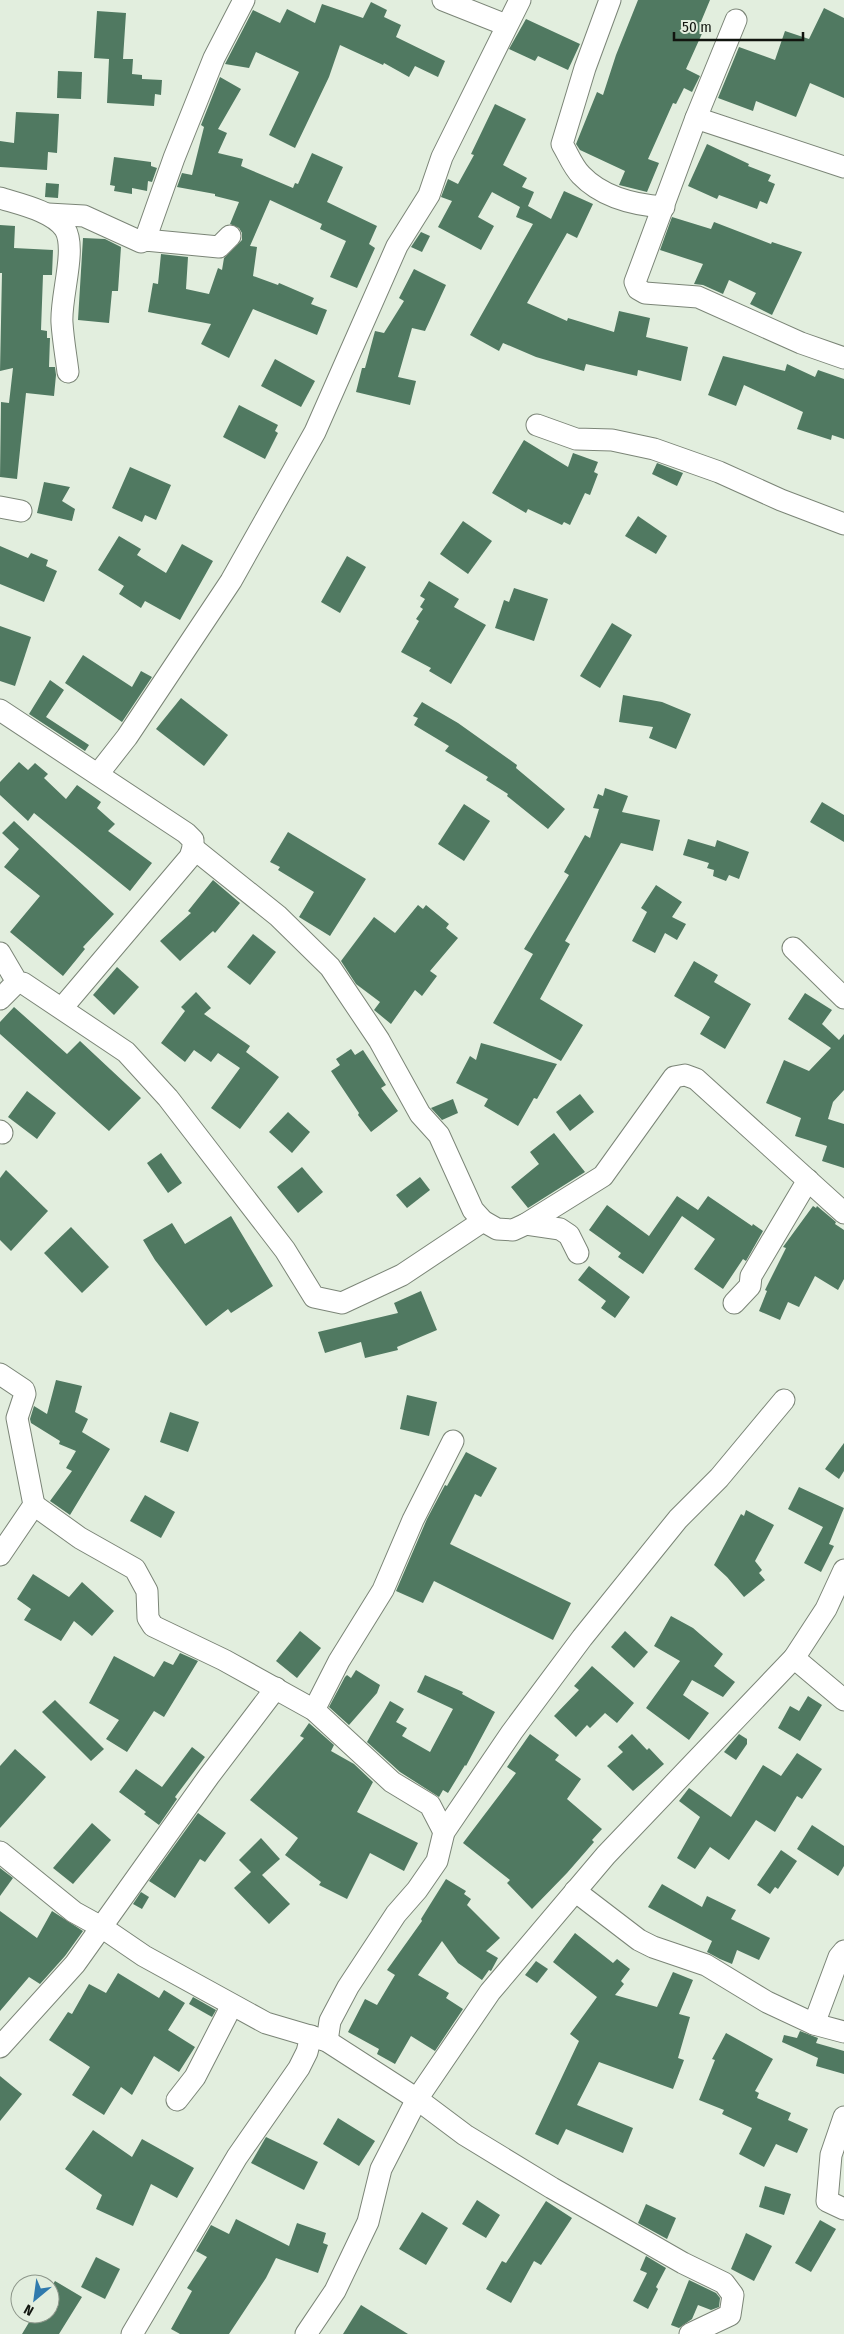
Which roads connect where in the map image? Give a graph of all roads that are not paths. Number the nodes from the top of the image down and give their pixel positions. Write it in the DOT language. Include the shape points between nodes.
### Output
graph roads {
  1 [pos="244,0"];
  2 [pos="443,0"];
  3 [pos="520,0"];
  4 [pos="610,0"];
  5 [pos="736,20"];
  6 [pos="506,25"];
  7 [pos="696,118"];
  8 [pos="844,167"];
  9 [pos="0,198"];
  10 [pos="664,207"];
  11 [pos="48,214"];
  12 [pos="230,236"];
  13 [pos="145,240"];
  14 [pos="844,358"];
  15 [pos="68,372"];
  16 [pos="537,425"];
  17 [pos="0,507"];
  18 [pos="21,511"];
  19 [pos="844,524"];
  20 [pos="0,710"];
  21 [pos="98,774"];
  22 [pos="193,848"];
  23 [pos="792,948"];
  24 [pos="0,953"];
  25 [pos="17,982"];
  26 [pos="844,998"];
  27 [pos="0,999"];
  28 [pos="62,1008"];
  29 [pos="808,1180"];
  30 [pos="844,1212"];
  31 [pos="483,1221"];
  32 [pos="526,1224"];
  33 [pos="578,1252"];
  34 [pos="734,1303"];
  35 [pos="0,1374"];
  36 [pos="784,1400"];
  37 [pos="453,1441"];
  38 [pos="34,1505"];
  39 [pos="0,1555"];
  40 [pos="844,1570"];
  41 [pos="794,1658"];
  42 [pos="276,1688"];
  43 [pos="844,1700"];
  44 [pos="314,1710"];
  45 [pos="444,1832"];
  46 [pos="0,1852"];
  47 [pos="575,1890"];
  48 [pos="103,1928"];
  49 [pos="844,1951"];
  50 [pos="232,2005"];
  51 [pos="814,2024"];
  52 [pos="844,2032"];
  53 [pos="319,2039"];
  54 [pos="0,2047"];
  55 [pos="417,2099"];
  56 [pos="177,2100"];
  57 [pos="844,2117"];
  58 [pos="844,2208"];
  59 [pos="132,2334"];
  60 [pos="306,2334"];
  61 [pos="690,2334"];
  1 -- 13 [label="street" via="214,58"];
  2 -- 6 [label="street"];
  3 -- 6 [label="street"];
  4 -- 10 [label="street" via="562,144 580,175 597,187 638,205"];
  5 -- 7 [label="street"];
  6 -- 21 [label="street" via="442,157 429,195 394,255 315,432 231,581 127,737"];
  7 -- 8 [label="street"];
  7 -- 10 [label="street"];
  9 -- 11 [label="street"];
  10 -- 14 [label="street" via="635,282 638,289 645,293 698,297 801,343"];
  11 -- 13 [label="street" via="84,216 141,242"];
  11 -- 15 [label="street" via="65,229 70,258 62,322"];
  12 -- 13 [label="street" via="219,246"];
  16 -- 19 [label="street" via="576,439 612,440 654,449"];
  17 -- 18 [label="street"];
  20 -- 21 [label="street"];
  21 -- 22 [label="street" via="186,833 193,840"];
  22 -- 28 [label="street" via="190,857"];
  22 -- 31 [label="street" via="278,916 330,967 379,1040 420,1114 439,1135 473,1210"];
  23 -- 26 [label="street"];
  24 -- 25 [label="street"];
  25 -- 27 [label="street"];
  25 -- 28 [label="street" via="23,982"];
  28 -- 31 [label="street" via="126,1052 168,1098 285,1250 314,1297 342,1303 402,1275"];
  29 -- 30 [label="street"];
  29 -- 32 [label="street" via="696,1079 685,1075 674,1077 603,1176"];
  29 -- 34 [label="street" via="751,1276 750,1286"];
  31 -- 32 [label="street" via="497,1229 513,1230"];
  32 -- 33 [label="street" via="560,1229 569,1235"];
  35 -- 38 [label="street" via="24,1390 17,1418"];
  36 -- 45 [label="street" via="719,1478 678,1519 582,1638 512,1732"];
  37 -- 44 [label="street" via="413,1520 383,1590 339,1661"];
  38 -- 39 [label="street"];
  38 -- 42 [label="street" via="80,1538 135,1569 148,1591 148,1618 152,1626 186,1640"];
  40 -- 41 [label="street" via="826,1609"];
  41 -- 43 [label="street"];
  41 -- 47 [label="street"];
  42 -- 44 [label="street"];
  42 -- 48 [label="street" via="209,1776"];
  44 -- 45 [label="street" via="392,1782 430,1806"];
  45 -- 53 [label="street" via="437,1861 396,1914 348,1986"];
  46 -- 48 [label="street" via="74,1912"];
  47 -- 51 [label="street" via="639,1940 706,1965 767,2002"];
  47 -- 55 [label="street" via="490,1992"];
  48 -- 50 [label="street" via="144,1956"];
  48 -- 54 [label="street"];
  49 -- 51 [label="street"];
  50 -- 53 [label="street" via="266,2023"];
  50 -- 56 [label="street" via="195,2077"];
  51 -- 52 [label="street"];
  53 -- 55 [label="street"];
  53 -- 59 [label="street" via="307,2052 237,2158"];
  55 -- 60 [label="street" via="381,2169 368,2222 335,2291"];
  55 -- 61 [label="street" via="465,2135 544,2184 728,2286 733,2295 730,2315"];
  57 -- 58 [label="street" via="830,2155 827,2201"];
}
